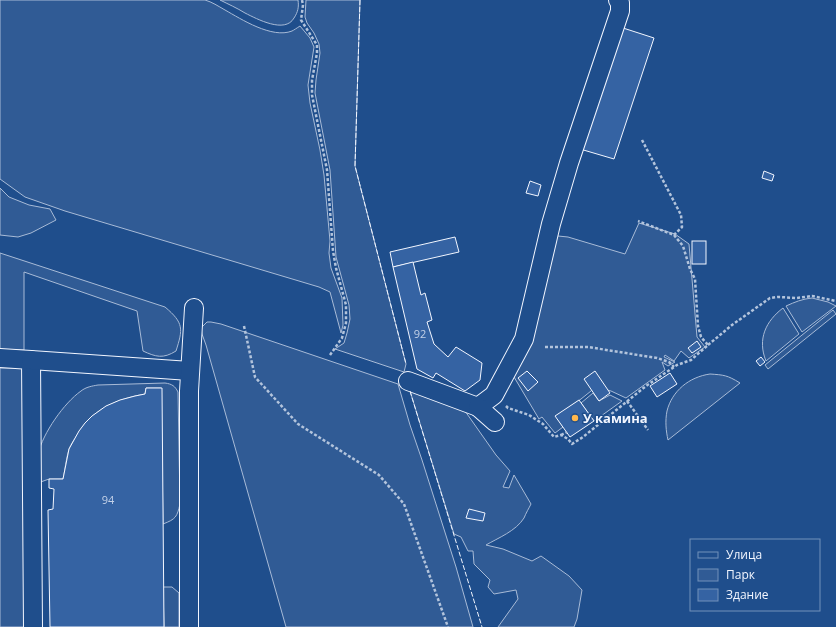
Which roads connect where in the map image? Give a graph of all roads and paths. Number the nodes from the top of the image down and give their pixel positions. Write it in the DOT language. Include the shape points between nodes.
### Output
graph roads {
  1 [pos="302,0"];
  2 [pos="618,0"];
  3 [pos="642,140"];
  4 [pos="638,221"];
  5 [pos="674,235"];
  6 [pos="836,301"];
  7 [pos="194,308"];
  8 [pos="244,326"];
  9 [pos="708,345"];
  10 [pos="545,347"];
  11 [pos="330,354"];
  12 [pos="0,358"];
  13 [pos="31,360"];
  14 [pos="674,367"];
  15 [pos="190,371"];
  16 [pos="408,381"];
  17 [pos="494,395"];
  18 [pos="627,401"];
  19 [pos="478,407"];
  20 [pos="495,422"];
  21 [pos="648,430"];
  22 [pos="566,432"];
  23 [pos="561,435"];
  24 [pos="34,627"];
  25 [pos="189,627"];
  26 [pos="448,627"];
  1 -- 11 [label="path" via="301,20 317,45 312,95 326,170 333,251 346,305 346,323 342,338"];
  2 -- 17 [label="lane" via="620,11 551,224 524,339"];
  3 -- 5 [label="path" via="681,215 682,227"];
  4 -- 5 [label="path"];
  5 -- 9 [label="path" via="683,246 695,278 698,326 701,337"];
  6 -- 9 [label="path" via="812,296 770,298"];
  7 -- 15 [label="lane"];
  8 -- 26 [label="path" via="255,377 298,424 378,475 404,504"];
  9 -- 14 [label="path" via="691,360"];
  10 -- 14 [label="path" via="588,347 657,358 669,362"];
  12 -- 13 [label="lane"];
  13 -- 15 [label="lane"];
  13 -- 24 [label="lane"];
  14 -- 18 [label="path"];
  15 -- 25 [label="lane"];
  16 -- 19 [label="lane"];
  17 -- 19 [label="lane"];
  17 -- 23 [label="path" via="508,408 530,415 543,424 554,437"];
  18 -- 21 [label="path"];
  18 -- 23 [label="path" via="572,444 568,438"];
  19 -- 20 [label="lane"];
  22 -- 23 [label="path"];
}
